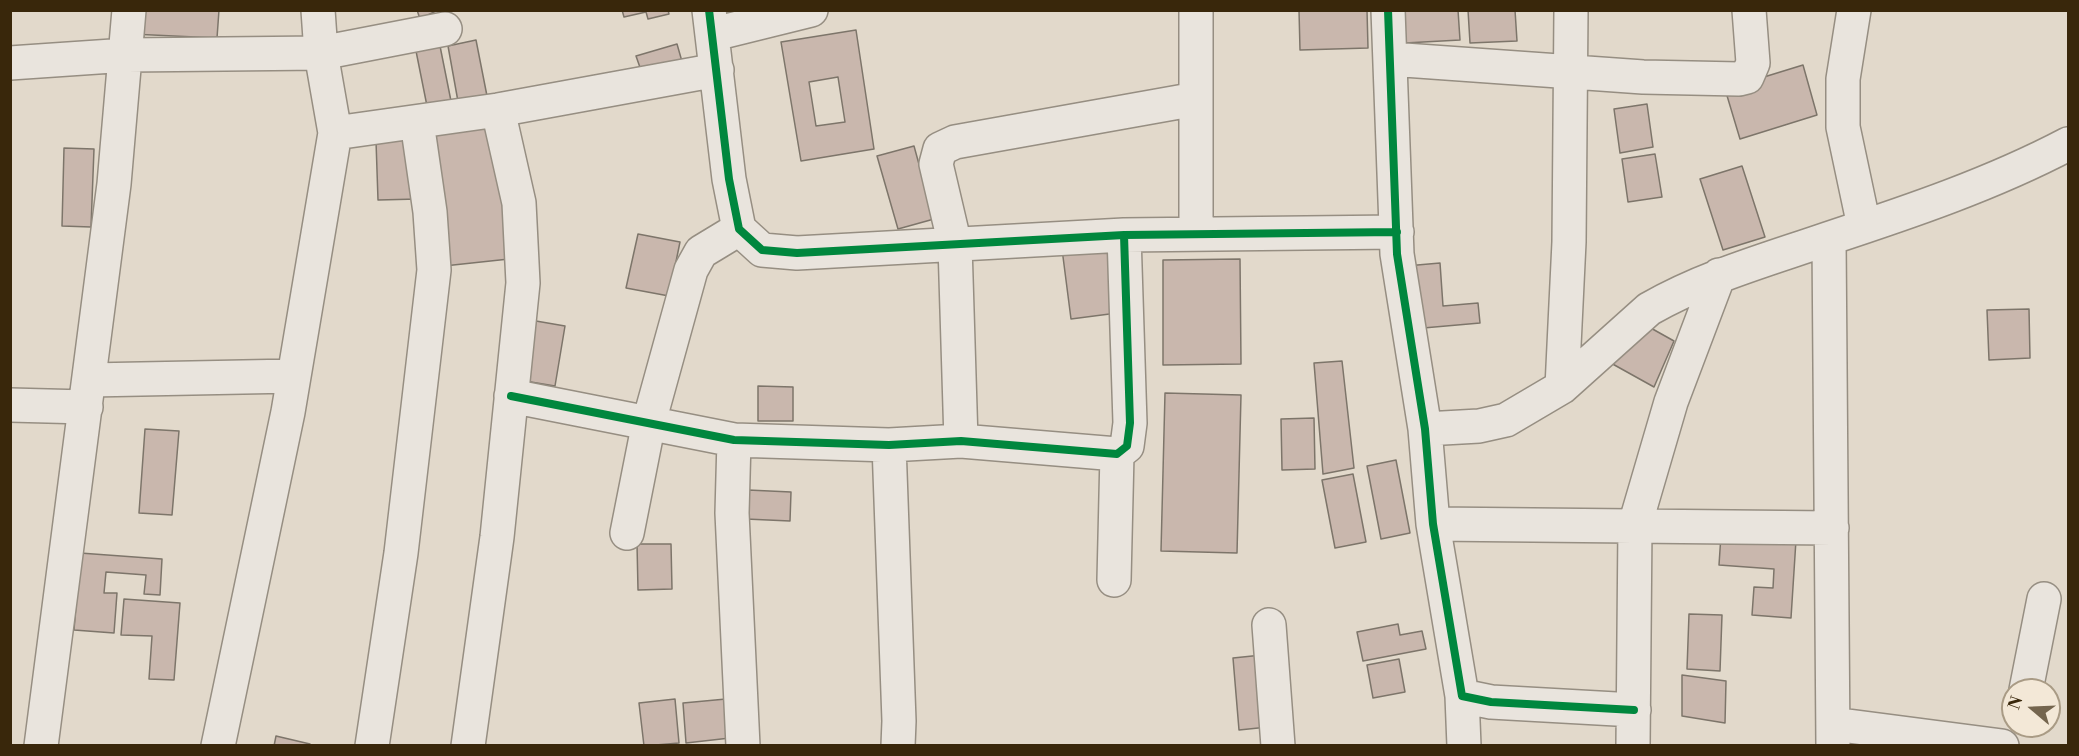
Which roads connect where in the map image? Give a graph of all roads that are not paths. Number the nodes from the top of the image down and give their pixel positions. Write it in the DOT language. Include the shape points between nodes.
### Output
graph roads {
  1 [pos="129,10"];
  2 [pos="318,10"];
  3 [pos="811,10"];
  4 [pos="1196,10"];
  5 [pos="1388,10"];
  6 [pos="1571,10"];
  7 [pos="1749,10"];
  8 [pos="1854,10"];
  9 [pos="711,22"];
  10 [pos="445,29"];
  11 [pos="321,53"];
  12 [pos="127,55"];
  13 [pos="1390,59"];
  14 [pos="10,63"];
  15 [pos="717,70"];
  16 [pos="1570,72"];
  17 [pos="1196,99"];
  18 [pos="498,110"];
  19 [pos="417,122"];
  20 [pos="335,133"];
  21 [pos="2068,144"];
  22 [pos="1864,226"];
  23 [pos="739,229"];
  24 [pos="1396,232"];
  25 [pos="1196,234"];
  26 [pos="1124,235"];
  27 [pos="1828,239"];
  28 [pos="955,245"];
  29 [pos="1719,275"];
  30 [pos="294,376"];
  31 [pos="1562,387"];
  32 [pos="88,393"];
  33 [pos="510,396"];
  34 [pos="10,405"];
  35 [pos="649,422"];
  36 [pos="1425,429"];
  37 [pos="734,440"];
  38 [pos="962,441"];
  39 [pos="889,445"];
  40 [pos="1117,454"];
  41 [pos="1433,524"];
  42 [pos="1635,525"];
  43 [pos="1832,528"];
  44 [pos="627,533"];
  45 [pos="1114,580"];
  46 [pos="2044,598"];
  47 [pos="1269,625"];
  48 [pos="2028,678"];
  49 [pos="1462,696"];
  50 [pos="1634,710"];
  51 [pos="1833,735"];
  52 [pos="41,746"];
  53 [pos="218,746"];
  54 [pos="372,746"];
  55 [pos="468,746"];
  56 [pos="743,746"];
  57 [pos="898,746"];
  58 [pos="1278,746"];
  59 [pos="1464,746"];
  60 [pos="1633,746"];
  61 [pos="2002,746"];
  1 -- 12 [label="street"];
  2 -- 11 [label="street"];
  3 -- 9 [label="street"];
  4 -- 17 [label="street"];
  5 -- 13 [label="street"];
  6 -- 16 [label="street"];
  7 -- 16 [label="street" via="1753,63 1747,77"];
  8 -- 22 [label="street" via="1843,79 1843,127"];
  9 -- 15 [label="street"];
  10 -- 11 [label="street"];
  11 -- 12 [label="street"];
  11 -- 20 [label="street"];
  12 -- 14 [label="street"];
  12 -- 32 [label="street"];
  13 -- 16 [label="street"];
  13 -- 24 [label="street"];
  15 -- 18 [label="street"];
  15 -- 23 [label="street" via="729,179"];
  16 -- 31 [label="street" via="1569,242"];
  17 -- 25 [label="street"];
  17 -- 28 [label="street" via="955,142 940,149 936,164"];
  18 -- 19 [label="street"];
  18 -- 33 [label="street" via="519,203 523,283"];
  19 -- 20 [label="street"];
  19 -- 54 [label="street" via="434,270 401,553"];
  20 -- 30 [label="street"];
  21 -- 22 [label="street" via="2013,173"];
  22 -- 27 [label="street"];
  23 -- 28 [label="street" via="762,250 797,253"];
  23 -- 35 [label="street" via="701,252 692,270"];
  24 -- 25 [label="street"];
  24 -- 36 [label="street"];
  25 -- 26 [label="street"];
  26 -- 28 [label="street"];
  26 -- 40 [label="street" via="1130,423 1127,447"];
  27 -- 29 [label="street"];
  27 -- 43 [label="street"];
  28 -- 38 [label="street"];
  29 -- 31 [label="street" via="1649,309"];
  29 -- 42 [label="street" via="1671,402"];
  30 -- 32 [label="street"];
  30 -- 53 [label="street"];
  31 -- 36 [label="street" via="1506,420"];
  32 -- 34 [label="street"];
  32 -- 52 [label="street"];
  33 -- 35 [label="street"];
  33 -- 55 [label="street"];
  35 -- 37 [label="street"];
  35 -- 44 [label="street"];
  36 -- 41 [label="street"];
  37 -- 39 [label="street"];
  37 -- 56 [label="street" via="732,513"];
  38 -- 39 [label="street"];
  38 -- 40 [label="street"];
  39 -- 57 [label="street"];
  40 -- 45 [label="street"];
  41 -- 42 [label="street"];
  41 -- 49 [label="street"];
  42 -- 43 [label="street"];
  42 -- 50 [label="street"];
  43 -- 51 [label="street"];
  46 -- 48 [label="street"];
  47 -- 58 [label="street"];
  49 -- 50 [label="street" via="1491,702"];
  49 -- 59 [label="street"];
  50 -- 60 [label="street"];
  51 -- 61 [label="street"];
}
